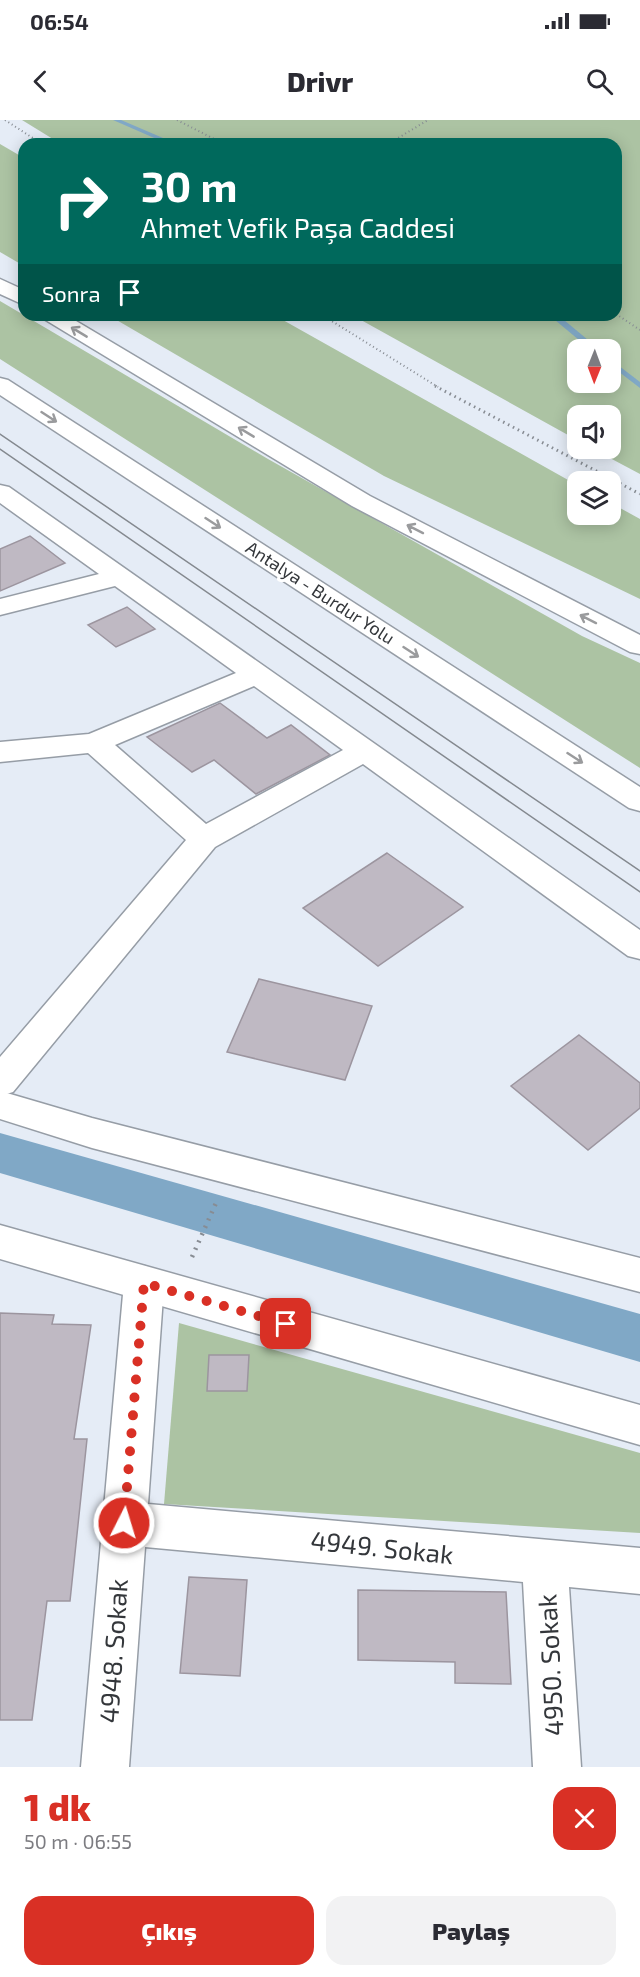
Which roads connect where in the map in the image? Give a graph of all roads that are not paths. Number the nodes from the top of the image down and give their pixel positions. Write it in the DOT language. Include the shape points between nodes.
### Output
graph roads {
  1 [pos="0,285"];
  2 [pos="18,296"];
  3 [pos="61,321"];
  4 [pos="0,385"];
  5 [pos="0,492"];
  6 [pos="119,577"];
  7 [pos="0,607"];
  8 [pos="640,646"];
  9 [pos="257,675"];
  10 [pos="93,743"];
  11 [pos="364,751"];
  12 [pos="0,752"];
  13 [pos="640,801"];
  14 [pos="204,839"];
  15 [pos="640,947"];
  16 [pos="0,1082"];
  17 [pos="0,1106"];
  18 [pos="0,1242"];
  19 [pos="640,1275"];
  20 [pos="144,1283"];
  21 [pos="640,1425"];
  22 [pos="124,1523"];
  23 [pos="545,1563"];
  24 [pos="640,1570"];
  25 [pos="105,1767"];
  26 [pos="557,1767"];
  1 -- 2 [label="main road"];
  8 -- 3 [label="main road, one-way" via="361,501"];
  4 -- 13 [label="main road, Antalya - Burdur Yolu, one-way"];
  5 -- 6 [label="main road"];
  6 -- 7 [label="main road"];
  6 -- 9 [label="main road"];
  9 -- 10 [label="main road"];
  9 -- 11 [label="main road"];
  10 -- 12 [label="main road"];
  10 -- 14 [label="main road"];
  11 -- 14 [label="main road"];
  11 -- 15 [label="main road"];
  14 -- 16 [label="main road"];
  17 -- 19 [label="main road"];
  18 -- 20 [label="main road"];
  20 -- 21 [label="main road"];
  20 -- 22 [label="main road, 4948. Sokak"];
  22 -- 23 [label="main road, 4949. Sokak"];
  22 -- 25 [label="main road, 4948. Sokak"];
  23 -- 24 [label="main road, 4949. Sokak"];
  23 -- 26 [label="main road, 4950. Sokak"];
}
